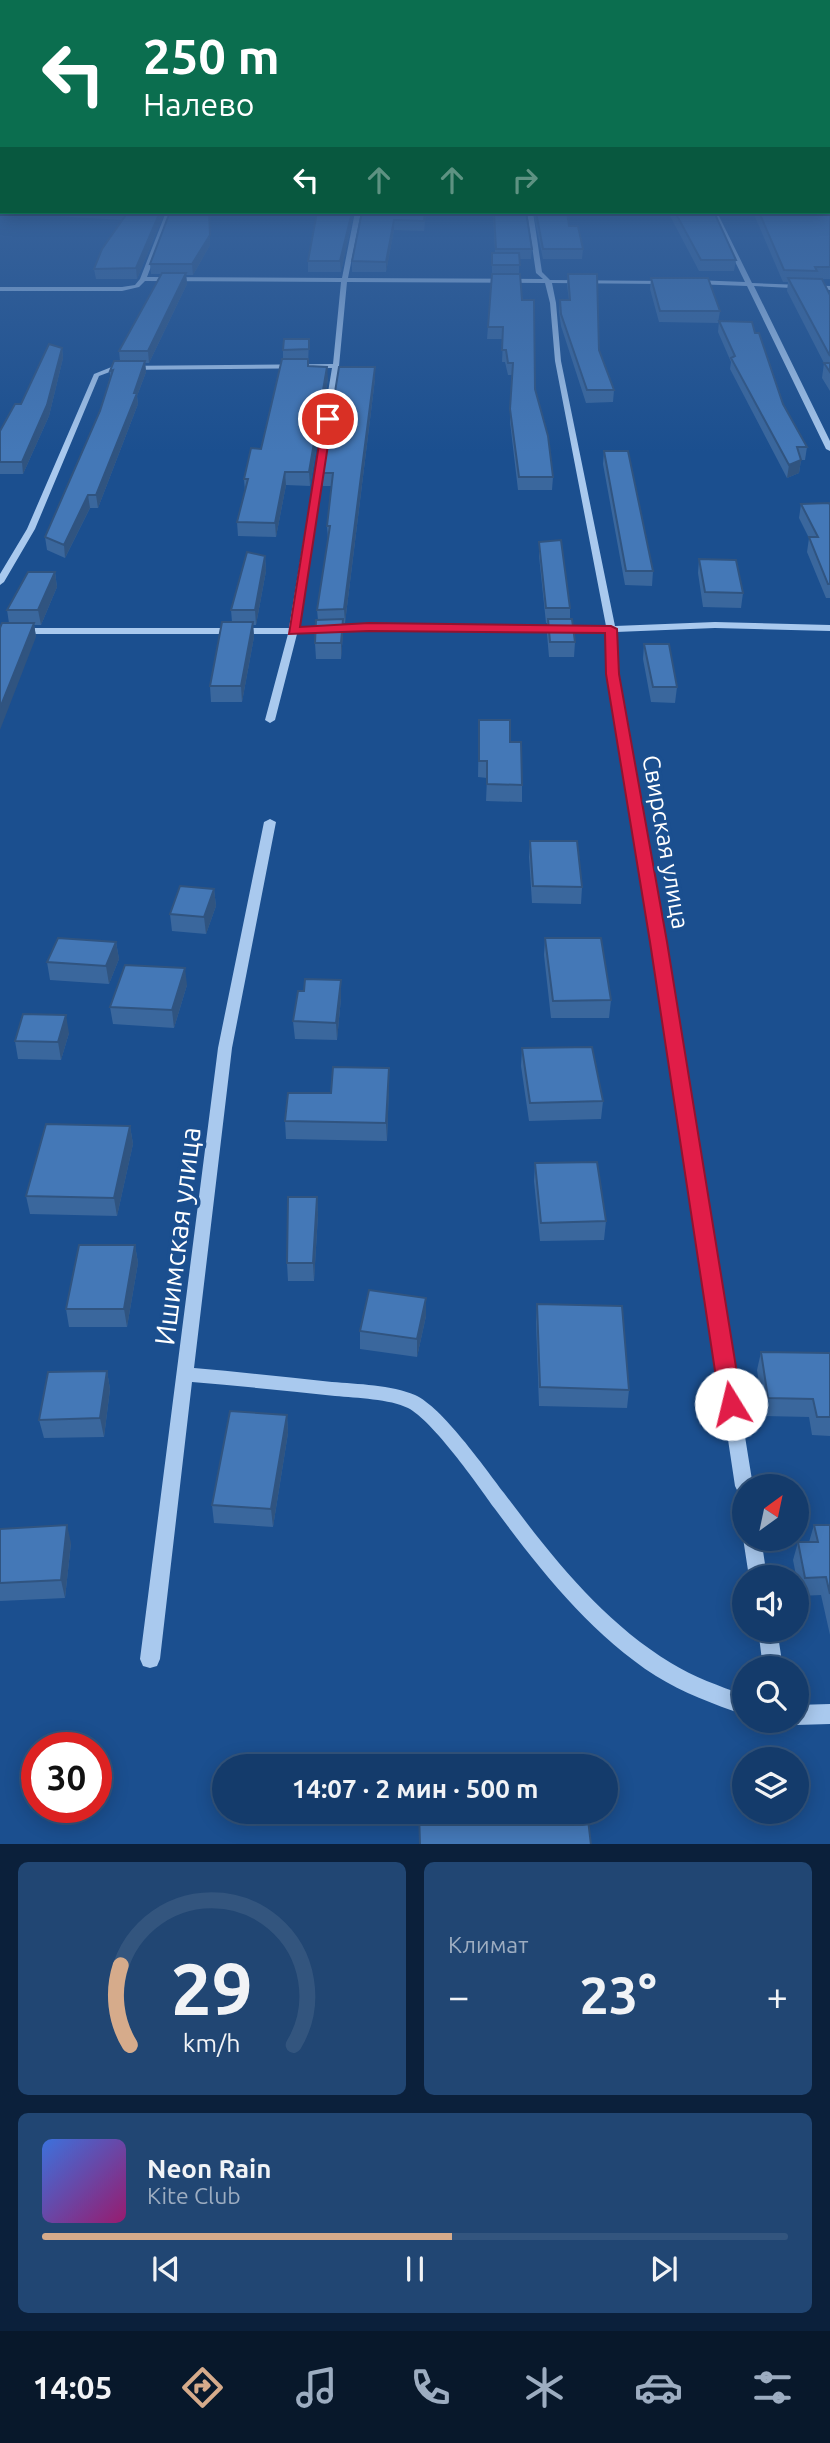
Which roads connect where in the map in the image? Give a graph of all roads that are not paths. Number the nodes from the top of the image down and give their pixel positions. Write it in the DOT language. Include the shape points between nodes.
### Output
graph roads {
  1 [pos="143,280"];
  2 [pos="214,280"];
  3 [pos="746,280"];
  4 [pos="548,281"];
  5 [pos="344,282"];
  6 [pos="747,283"];
  7 [pos="830,288"];
  8 [pos="0,289"];
  9 [pos="336,366"];
  10 [pos="830,449"];
  11 [pos="0,582"];
  12 [pos="830,628"];
  13 [pos="611,629"];
  14 [pos="0,631"];
  15 [pos="293,631"];
  16 [pos="270,720"];
  17 [pos="270,822"];
  18 [pos="186,1374"];
  19 [pos="742,1474"];
  20 [pos="150,1659"];
  21 [pos="732,1701"];
  22 [pos="830,1714"];
  23 [pos="809,1715"];
  1 -- 8 [label="street" via="121,289"];
  2 -- 5 [label="street"];
  3 -- 6 [label="street"];
  4 -- 5 [label="street"];
  4 -- 6 [label="street"];
  4 -- 13 [label="street, Свирская улица" via="558,361"];
  5 -- 9 [label="street"];
  6 -- 7 [label="street"];
  6 -- 10 [label="street"];
  9 -- 11 [label="street" via="114,368 96,375 31,529"];
  9 -- 15 [label="street"];
  12 -- 13 [label="street" via="715,625"];
  13 -- 15 [label="street" via="369,627"];
  13 -- 19 [label="street, Свирская улица" via="612,674"];
  14 -- 15 [label="street"];
  15 -- 16 [label="street"];
  17 -- 18 [label="street, Ишимская улица" via="225,1048"];
  18 -- 20 [label="street, Ишимская улица"];
  18 -- 21 [label="street" via="374,1393 411,1401 429,1413 547,1566 608,1629 683,1683"];
  22 -- 23 [label="street"];
}
